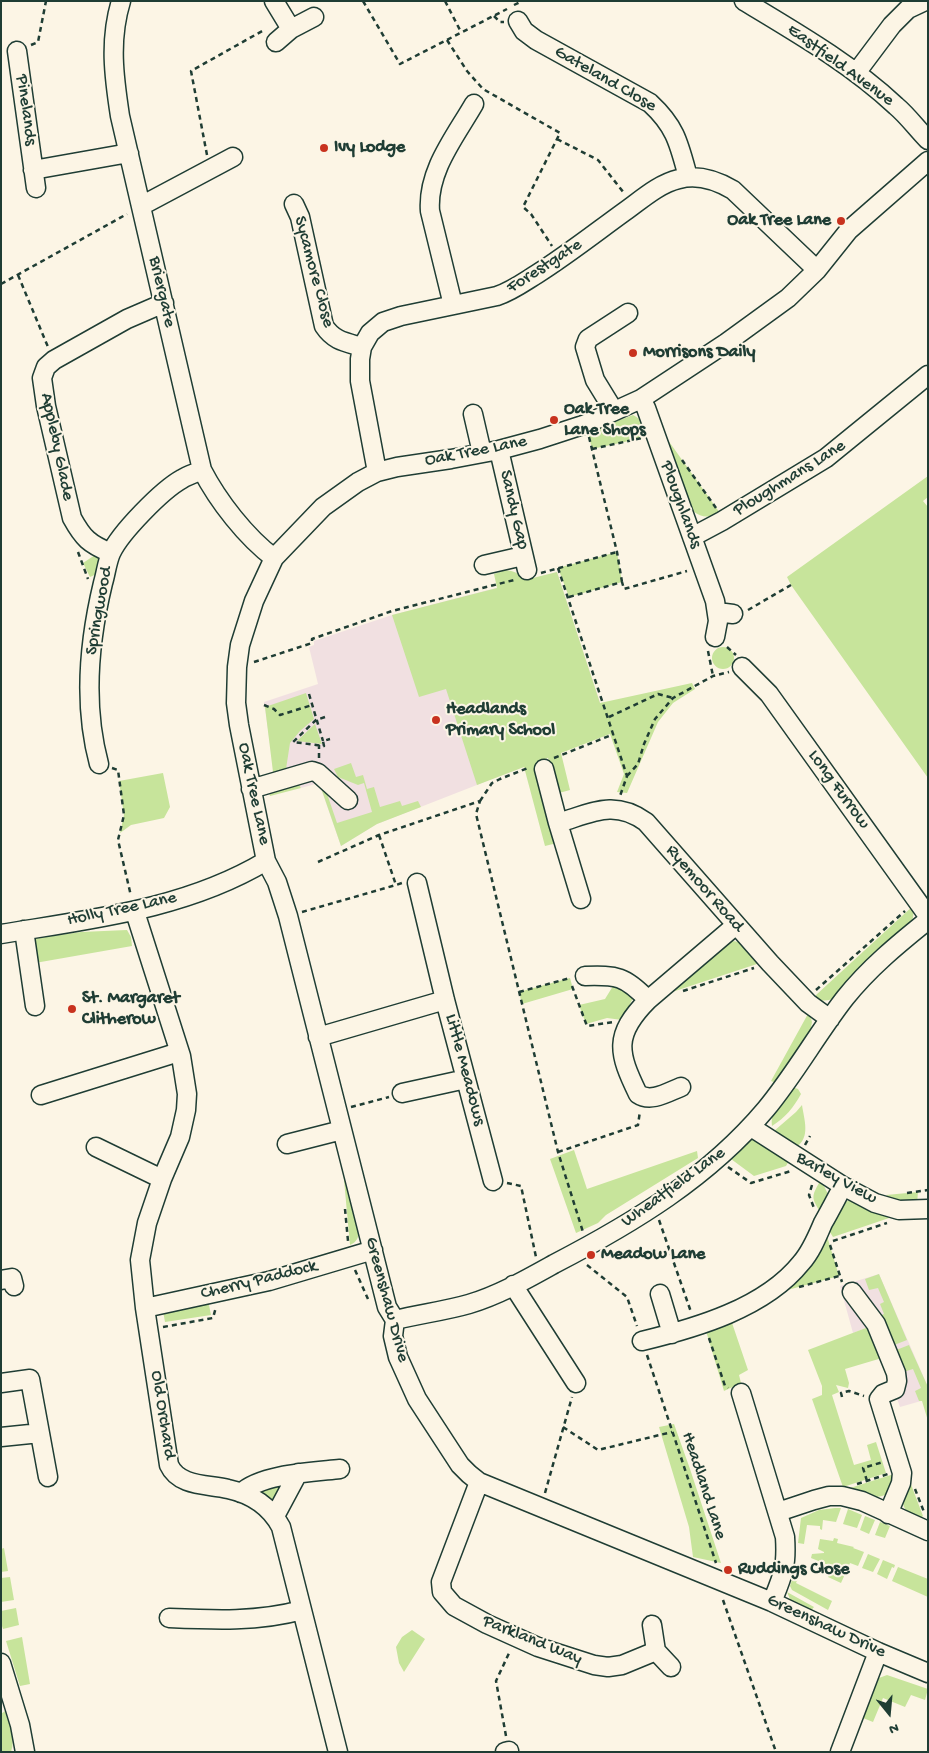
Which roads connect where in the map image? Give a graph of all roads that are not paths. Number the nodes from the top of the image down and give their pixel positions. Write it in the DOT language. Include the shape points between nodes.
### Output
graph roads {
  1 [pos="121,1"];
  2 [pos="274,1"];
  3 [pos="744,1"];
  4 [pos="925,1"];
  5 [pos="314,17"];
  6 [pos="518,21"];
  7 [pos="288,24"];
  8 [pos="276,42"];
  9 [pos="17,51"];
  10 [pos="856,73"];
  11 [pos="474,104"];
  12 [pos="928,140"];
  13 [pos="129,153"];
  14 [pos="233,157"];
  15 [pos="928,161"];
  16 [pos="33,170"];
  17 [pos="688,177"];
  18 [pos="36,188"];
  19 [pos="294,204"];
  20 [pos="141,206"];
  21 [pos="817,270"];
  22 [pos="164,304"];
  23 [pos="453,305"];
  24 [pos="628,313"];
  25 [pos="362,347"];
  26 [pos="928,374"];
  27 [pos="641,399"];
  28 [pos="614,411"];
  29 [pos="473,414"];
  30 [pos="499,450"];
  31 [pos="482,453"];
  32 [pos="202,470"];
  33 [pos="377,472"];
  34 [pos="692,537"];
  35 [pos="111,553"];
  36 [pos="274,558"];
  37 [pos="484,565"];
  38 [pos="715,638"];
  39 [pos="742,668"];
  40 [pos="99,764"];
  41 [pos="544,769"];
  42 [pos="251,789"];
  43 [pos="348,800"];
  44 [pos="558,823"];
  45 [pos="266,861"];
  46 [pos="423,890"];
  47 [pos="581,899"];
  48 [pos="135,912"];
  49 [pos="928,918"];
  50 [pos="736,925"];
  51 [pos="24,930"];
  52 [pos="1,934"];
  53 [pos="577,977"];
  54 [pos="445,1000"];
  55 [pos="648,1000"];
  56 [pos="35,1006"];
  57 [pos="830,1019"];
  58 [pos="318,1037"];
  59 [pos="179,1052"];
  60 [pos="466,1079"];
  61 [pos="681,1087"];
  62 [pos="402,1093"];
  63 [pos="42,1095"];
  64 [pos="751,1127"];
  65 [pos="342,1130"];
  66 [pos="287,1144"];
  67 [pos="96,1147"];
  68 [pos="162,1179"];
  69 [pos="493,1181"];
  70 [pos="843,1186"];
  71 [pos="928,1210"];
  72 [pos="373,1250"];
  73 [pos="514,1286"];
  74 [pos="852,1292"];
  75 [pos="660,1294"];
  76 [pos="145,1308"];
  77 [pos="395,1320"];
  78 [pos="672,1334"];
  79 [pos="642,1341"];
  80 [pos="1,1383"];
  81 [pos="576,1384"];
  82 [pos="741,1393"];
  83 [pos="40,1433"];
  84 [pos="1,1437"];
  85 [pos="340,1469"];
  86 [pos="298,1474"];
  87 [pos="48,1477"];
  88 [pos="480,1482"];
  89 [pos="241,1493"];
  90 [pos="778,1512"];
  91 [pos="888,1514"];
  92 [pos="276,1516"];
  93 [pos="928,1531"];
  94 [pos="772,1602"];
  95 [pos="302,1610"];
  96 [pos="169,1618"];
  97 [pos="652,1625"];
  98 [pos="656,1651"];
  99 [pos="878,1652"];
  100 [pos="1,1662"];
  101 [pos="672,1666"];
  102 [pos="928,1673"];
  103 [pos="25,1752"];
  104 [pos="338,1752"];
  105 [pos="840,1752"];
  1 -- 13 [label="street, Briergate" via="115,24 114,81"];
  2 -- 7 [label="street"];
  3 -- 10 [label="street, Eastfield Avenue"];
  4 -- 10 [label="street" via="908,9 892,25"];
  5 -- 7 [label="street"];
  6 -- 17 [label="street, Gateland Close" via="524,31 536,40 657,109 674,132"];
  7 -- 8 [label="street"];
  9 -- 16 [label="street, Pinelands"];
  10 -- 12 [label="street, Eastfield Avenue" via="899,108"];
  11 -- 23 [label="street" via="438,166 429,198"];
  13 -- 16 [label="street, Pinelands"];
  13 -- 20 [label="street, Briergate"];
  14 -- 20 [label="street"];
  15 -- 21 [label="street, Oak Tree Lane" via="849,230"];
  16 -- 18 [label="street, Pinelands"];
  17 -- 21 [label="street, Forestgate" via="720,182 733,190"];
  17 -- 23 [label="street, Forestgate" via="656,189 561,259 508,292"];
  19 -- 25 [label="street, Sycamore Close" via="300,217 324,326 330,335"];
  20 -- 22 [label="street, Briergate"];
  21 -- 27 [label="street, Oak Tree Lane" via="764,316"];
  22 -- 32 [label="street, Briergate"];
  22 -- 35 [label="street, Appleby Glade" via="127,319 54,360 46,367 42,378 72,518 88,541"];
  23 -- 25 [label="street, Forestgate" via="383,322 370,333"];
  24 -- 28 [label="street" via="588,340 585,347 595,380"];
  25 -- 33 [label="street" via="360,381"];
  26 -- 34 [label="street, Ploughmans Lane" via="826,458"];
  27 -- 28 [label="street, Oak Tree Lane"];
  27 -- 34 [label="street, Ploughlands"];
  28 -- 30 [label="street, Oak Tree Lane" via="586,424"];
  29 -- 31 [label="street"];
  30 -- 31 [label="street, Oak Tree Lane"];
  30 -- 37 [label="street, Sandy Gap" via="527,569"];
  31 -- 33 [label="street, Oak Tree Lane"];
  32 -- 35 [label="street, Springwood" via="165,492 135,522"];
  32 -- 36 [label="street, Briergate" via="237,520"];
  33 -- 36 [label="street, Oak Tree Lane" via="352,485 323,507"];
  34 -- 38 [label="street, Ploughlands" via="715,601 725,613"];
  35 -- 40 [label="street, Springwood" via="98,605 91,654 91,722"];
  36 -- 42 [label="street, Oak Tree Lane" via="254,601 240,645 237,667 236,703"];
  39 -- 49 [label="street, Long Furrow" via="770,694"];
  41 -- 44 [label="street"];
  42 -- 43 [label="street" via="312,771"];
  42 -- 45 [label="street, Oak Tree Lane"];
  44 -- 47 [label="street"];
  44 -- 50 [label="street, Ryemoor Road" via="606,809 616,808 635,814 646,822"];
  45 -- 48 [label="street, Holly Tree Lane" via="192,895"];
  45 -- 58 [label="street, Greenshaw Drive" via="288,916"];
  46 -- 54 [label="street, Little Meadows"];
  48 -- 51 [label="street, Holly Tree Lane"];
  48 -- 59 [label="street, Old Orchard"];
  49 -- 57 [label="street, Wheatfield Lane" via="865,975"];
  50 -- 55 [label="street"];
  50 -- 57 [label="street, Ryemoor Road" via="811,1005"];
  51 -- 52 [label="street, Holly Tree Lane"];
  51 -- 56 [label="street"];
  53 -- 55 [label="street" via="619,977 633,984"];
  54 -- 58 [label="street, Little Meadows"];
  54 -- 60 [label="street, Little Meadows"];
  55 -- 61 [label="street" via="626,1026 622,1041 624,1058 638,1094 643,1098"];
  57 -- 64 [label="street, Wheatfield Lane"];
  58 -- 65 [label="street, Greenshaw Drive"];
  59 -- 63 [label="street"];
  59 -- 68 [label="street, Old Orchard" via="185,1075 186,1110 180,1137"];
  60 -- 62 [label="street"];
  60 -- 69 [label="street, Little Meadows" via="487,1139"];
  64 -- 70 [label="street, Barley View"];
  64 -- 73 [label="street, Wheatfield Lane" via="726,1153 654,1207"];
  65 -- 66 [label="street"];
  65 -- 72 [label="street, Greenshaw Drive"];
  67 -- 68 [label="street"];
  68 -- 76 [label="street, Old Orchard" via="147,1223 140,1260"];
  70 -- 71 [label="street, Barley View" via="875,1203 899,1210"];
  70 -- 78 [label="street" via="802,1262 776,1288 735,1310"];
  72 -- 76 [label="street, Cherry Paddock" via="269,1281"];
  72 -- 77 [label="street, Greenshaw Drive" via="387,1307"];
  73 -- 77 [label="street, Wheatfield Lane" via="468,1304"];
  73 -- 81 [label="street"];
  74 -- 91 [label="street" via="876,1324 896,1373 895,1389 872,1398 901,1470 901,1484"];
  75 -- 78 [label="street"];
  76 -- 89 [label="street, Old Orchard" via="169,1465 173,1473 197,1484"];
  77 -- 88 [label="street, Greenshaw Drive" via="393,1336 398,1357 417,1399 460,1465"];
  78 -- 79 [label="street"];
  80 -- 83 [label="street" via="30,1379"];
  82 -- 90 [label="street"];
  83 -- 84 [label="street"];
  83 -- 87 [label="street"];
  85 -- 86 [label="street"];
  86 -- 89 [label="street" via="255,1484"];
  86 -- 92 [label="street"];
  88 -- 94 [label="street, Greenshaw Drive"];
  88 -- 98 [label="street, Parkland Way" via="441,1582 442,1592 454,1606 516,1638 594,1665 608,1668 622,1665"];
  89 -- 92 [label="street, Old Orchard" via="261,1503"];
  90 -- 91 [label="street" via="838,1496 862,1501"];
  90 -- 94 [label="street" via="785,1537 786,1559"];
  91 -- 93 [label="street"];
  92 -- 95 [label="street"];
  94 -- 99 [label="street, Greenshaw Drive"];
  95 -- 96 [label="street" via="264,1618"];
  95 -- 104 [label="street"];
  97 -- 98 [label="street"];
  98 -- 101 [label="street"];
  99 -- 102 [label="street, Greenshaw Drive"];
  99 -- 105 [label="street"];
  100 -- 103 [label="street"];
}
